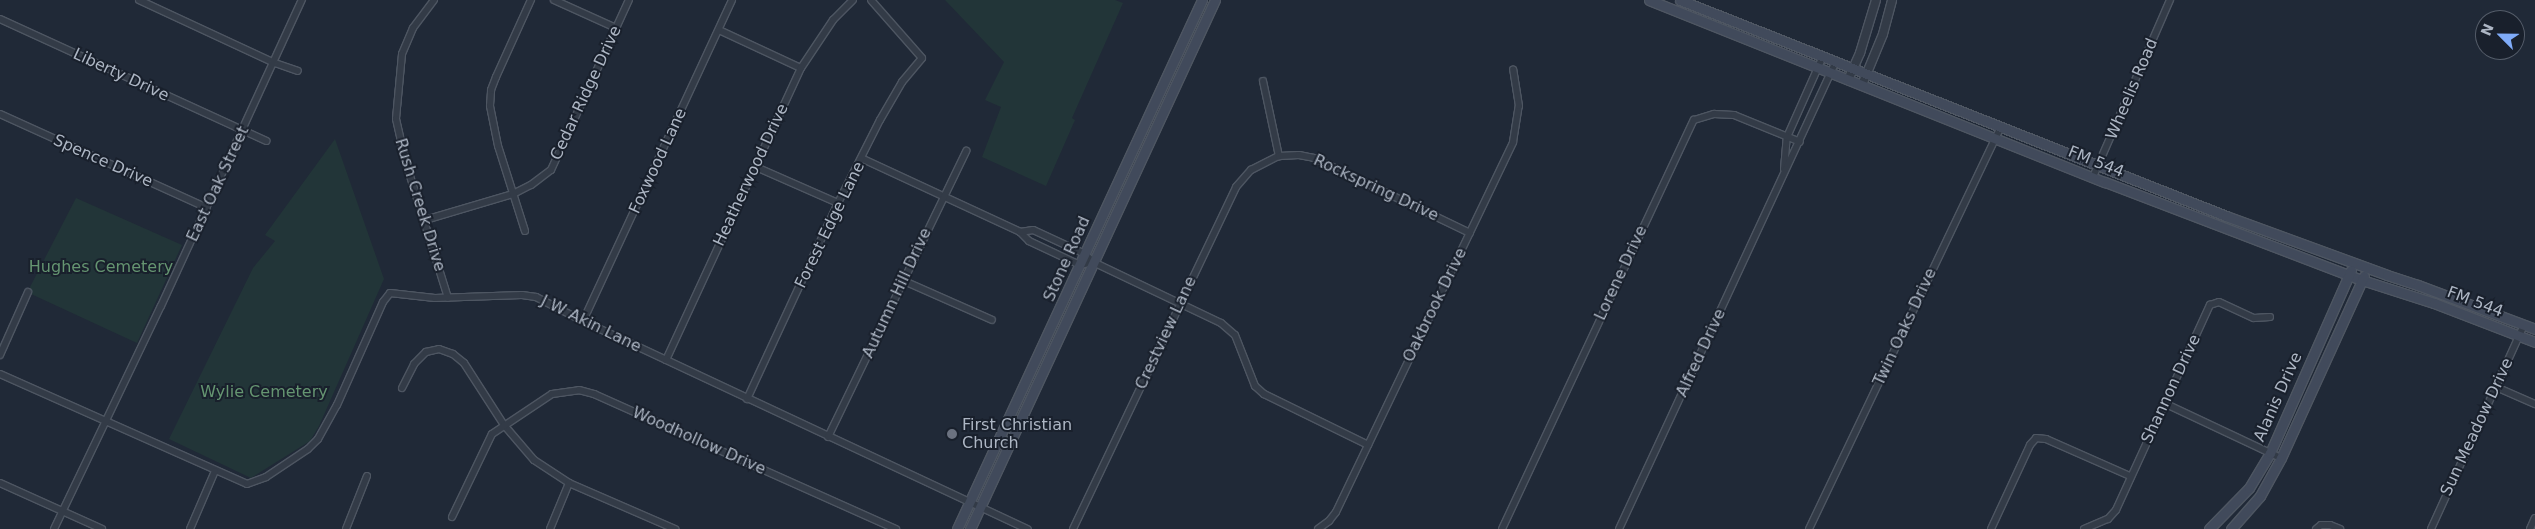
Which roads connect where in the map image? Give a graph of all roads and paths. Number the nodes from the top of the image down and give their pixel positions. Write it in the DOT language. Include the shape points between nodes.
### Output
graph roads {
  1 [pos="139,0"];
  2 [pos="302,0"];
  3 [pos="434,0"];
  4 [pos="531,0"];
  5 [pos="554,0"];
  6 [pos="629,0"];
  7 [pos="732,0"];
  8 [pos="852,0"];
  9 [pos="871,0"];
  10 [pos="1202,0"];
  11 [pos="1215,0"];
  12 [pos="1648,0"];
  13 [pos="1680,0"];
  14 [pos="1876,0"];
  15 [pos="1892,0"];
  16 [pos="2170,0"];
  17 [pos="0,19"];
  18 [pos="616,28"];
  19 [pos="719,30"];
  20 [pos="1823,56"];
  21 [pos="1836,61"];
  22 [pos="274,63"];
  23 [pos="801,68"];
  24 [pos="1818,68"];
  25 [pos="1854,68"];
  26 [pos="1514,69"];
  27 [pos="298,71"];
  28 [pos="1831,73"];
  29 [pos="1867,73"];
  30 [pos="1848,80"];
  31 [pos="1262,81"];
  32 [pos="1862,85"];
  33 [pos="0,114"];
  34 [pos="2001,126"];
  35 [pos="242,131"];
  36 [pos="1787,136"];
  37 [pos="1995,138"];
  38 [pos="266,141"];
  39 [pos="1800,142"];
  40 [pos="1134,148"];
  41 [pos="966,151"];
  42 [pos="1144,153"];
  43 [pos="1279,156"];
  44 [pos="863,159"];
  45 [pos="2098,166"];
  46 [pos="756,167"];
  47 [pos="1783,177"];
  48 [pos="2093,177"];
  49 [pos="513,194"];
  50 [pos="943,196"];
  51 [pos="838,203"];
  52 [pos="206,208"];
  53 [pos="425,220"];
  54 [pos="525,231"];
  55 [pos="1020,232"];
  56 [pos="1470,233"];
  57 [pos="1085,254"];
  58 [pos="1093,262"];
  59 [pos="2354,263"];
  60 [pos="1080,265"];
  61 [pos="2367,268"];
  62 [pos="2349,275"];
  63 [pos="904,280"];
  64 [pos="2362,280"];
  65 [pos="28,292"];
  66 [pos="448,298"];
  67 [pos="1180,303"];
  68 [pos="2270,317"];
  69 [pos="992,320"];
  70 [pos="583,321"];
  71 [pos="2524,325"];
  72 [pos="2535,329"];
  73 [pos="2520,336"];
  74 [pos="2535,342"];
  75 [pos="0,355"];
  76 [pos="666,360"];
  77 [pos="0,374"];
  78 [pos="2496,387"];
  79 [pos="402,388"];
  80 [pos="747,399"];
  81 [pos="2164,403"];
  82 [pos="2535,404"];
  83 [pos="105,421"];
  84 [pos="504,424"];
  85 [pos="828,437"];
  86 [pos="1368,445"];
  87 [pos="2270,452"];
  88 [pos="2281,458"];
  89 [pos="215,471"];
  90 [pos="368,476"];
  91 [pos="2130,476"];
  92 [pos="0,483"];
  93 [pos="569,483"];
  94 [pos="970,501"];
  95 [pos="980,506"];
  96 [pos="62,510"];
  97 [pos="452,518"];
  98 [pos="2535,518"];
  99 [pos="2318,527"];
  100 [pos="54,529"];
  101 [pos="102,529"];
  102 [pos="190,529"];
  103 [pos="346,529"];
  104 [pos="550,529"];
  105 [pos="675,529"];
  106 [pos="896,529"];
  107 [pos="957,529"];
  108 [pos="970,529"];
  109 [pos="1028,529"];
  110 [pos="1073,529"];
  111 [pos="1318,529"];
  112 [pos="1502,529"];
  113 [pos="1620,529"];
  114 [pos="1809,529"];
  115 [pos="1991,529"];
  116 [pos="2084,529"];
  117 [pos="2209,529"];
  118 [pos="2231,529"];
  119 [pos="2340,529"];
  120 [pos="2431,529"];
  121 [pos="2530,529"];
  1 -- 22 [label="street"];
  2 -- 22 [label="street, East Oak Street"];
  3 -- 53 [label="street, Rush Creek Drive" via="413,28 402,54 396,119 406,164"];
  4 -- 49 [label="street" via="491,90 492,121"];
  5 -- 18 [label="street"];
  6 -- 18 [label="street, Cedar Ridge Drive"];
  7 -- 19 [label="street, Foxwood Lane"];
  8 -- 23 [label="street, Heatherwood Drive" via="833,20"];
  9 -- 44 [label="street, Forest Edge Lane" via="922,58 894,94"];
  10 -- 40 [label="main road, Stone Road"];
  11 -- 42 [label="main road, Stone Road"];
  12 -- 24 [label="main road, FM 544"];
  13 -- 20 [label="main road, FM 544"];
  14 -- 25 [label="street"];
  15 -- 29 [label="street" via="1883,34"];
  16 -- 45 [label="street, Wheelis Road"];
  17 -- 35 [label="street, Liberty Drive"];
  18 -- 49 [label="street, Cedar Ridge Drive" via="551,170"];
  19 -- 23 [label="street"];
  19 -- 70 [label="street, Foxwood Lane"];
  20 -- 21 [label="main road, FM 544"];
  20 -- 24 [label="street, Alfred Drive"];
  21 -- 25 [label="main road, FM 544"];
  21 -- 28 [label="street, Alfred Drive"];
  22 -- 27 [label="street"];
  22 -- 35 [label="street, East Oak Street"];
  23 -- 46 [label="street, Heatherwood Drive"];
  24 -- 28 [label="main road, FM 544"];
  24 -- 36 [label="street, Alfred Drive"];
  25 -- 29 [label="main road, FM 544"];
  25 -- 30 [label="street"];
  26 -- 56 [label="street, Oakbrook Drive" via="1519,106 1516,134"];
  28 -- 30 [label="main road, FM 544"];
  28 -- 39 [label="street, Alfred Drive"];
  29 -- 32 [label="street"];
  29 -- 34 [label="main road, FM 544"];
  30 -- 32 [label="main road, FM 544"];
  31 -- 43 [label="street"];
  32 -- 37 [label="main road, FM 544"];
  33 -- 52 [label="street, Spence Drive"];
  34 -- 37 [label="street, Twin Oaks Drive"];
  34 -- 45 [label="main road, FM 544"];
  35 -- 38 [label="street, Liberty Drive"];
  35 -- 52 [label="street, East Oak Street"];
  36 -- 39 [label="street, Lorene Drive"];
  36 -- 47 [label="street, Alfred Drive"];
  36 -- 112 [label="street, Lorene Drive" via="1730,114 1698,117 1691,124"];
  37 -- 48 [label="main road, FM 544"];
  37 -- 114 [label="street, Twin Oaks Drive"];
  39 -- 47 [label="street, Alfred Drive"];
  40 -- 42 [label="main road"];
  40 -- 57 [label="main road, Stone Road"];
  41 -- 50 [label="street, Autumn Hill Drive"];
  42 -- 58 [label="main road, Stone Road"];
  43 -- 56 [label="street, Rockspring Drive" via="1314,158"];
  43 -- 67 [label="street, Crestview Lane" via="1258,165 1236,187"];
  44 -- 50 [label="street"];
  44 -- 51 [label="street, Forest Edge Lane"];
  45 -- 48 [label="street, Wheelis Road"];
  45 -- 59 [label="main road, FM 544"];
  46 -- 51 [label="street"];
  46 -- 76 [label="street, Heatherwood Drive"];
  47 -- 113 [label="street, Alfred Drive"];
  48 -- 62 [label="main road, FM 544"];
  49 -- 53 [label="street, Cedar Ridge Drive"];
  49 -- 54 [label="street"];
  50 -- 55 [label="street"];
  50 -- 63 [label="street, Autumn Hill Drive"];
  51 -- 80 [label="street, Forest Edge Lane"];
  52 -- 83 [label="street, East Oak Street"];
  53 -- 66 [label="street, Rush Creek Drive"];
  55 -- 57 [label="street" via="1034,230"];
  55 -- 60 [label="street" via="1029,241"];
  56 -- 86 [label="street, Oakbrook Drive"];
  57 -- 58 [label="street"];
  57 -- 60 [label="main road, Stone Road"];
  58 -- 60 [label="street"];
  58 -- 67 [label="street"];
  58 -- 95 [label="main road, Stone Road"];
  59 -- 61 [label="main road, FM 544"];
  59 -- 62 [label="main road, Alanis Drive"];
  60 -- 94 [label="main road, Stone Road"];
  61 -- 64 [label="main road, Alanis Drive"];
  61 -- 71 [label="main road, FM 544"];
  62 -- 64 [label="main road, FM 544"];
  62 -- 87 [label="main road, Alanis Drive"];
  63 -- 69 [label="street"];
  63 -- 85 [label="street, Autumn Hill Drive"];
  64 -- 73 [label="main road, FM 544"];
  64 -- 88 [label="main road, Alanis Drive"];
  65 -- 75 [label="street"];
  66 -- 70 [label="street, J W Akin Lane" via="536,297"];
  66 -- 89 [label="street, J W Akin Lane" via="390,293 329,421 313,445 254,483 242,484"];
  67 -- 86 [label="street" via="1221,322 1235,335 1251,378 1264,394"];
  67 -- 110 [label="street, Crestview Lane"];
  68 -- 81 [label="street, Shannon Drive" via="2254,318 2219,302 2212,303"];
  70 -- 76 [label="street, J W Akin Lane"];
  71 -- 72 [label="main road, FM 544"];
  71 -- 73 [label="street, Sun Meadow Drive"];
  73 -- 74 [label="main road, FM 544"];
  73 -- 78 [label="street, Sun Meadow Drive"];
  76 -- 80 [label="street, J W Akin Lane"];
  77 -- 83 [label="street"];
  78 -- 82 [label="street"];
  78 -- 120 [label="street, Sun Meadow Drive"];
  79 -- 84 [label="street" via="414,364 426,352 447,350 464,363"];
  80 -- 85 [label="street, J W Akin Lane"];
  81 -- 87 [label="street"];
  81 -- 91 [label="street, Shannon Drive"];
  83 -- 89 [label="street"];
  83 -- 96 [label="street, East Oak Street"];
  84 -- 93 [label="street" via="534,460"];
  84 -- 97 [label="street, Woodhollow Drive" via="488,438"];
  84 -- 106 [label="street, Woodhollow Drive" via="552,394 578,390 594,394"];
  85 -- 94 [label="street, J W Akin Lane"];
  86 -- 111 [label="street, Oakbrook Drive" via="1336,512"];
  87 -- 88 [label="street"];
  87 -- 117 [label="main road, Alanis Drive" via="2249,488"];
  88 -- 118 [label="main road, Alanis Drive" via="2260,496"];
  89 -- 102 [label="street"];
  90 -- 103 [label="street"];
  91 -- 115 [label="street" via="2043,438 2036,438"];
  91 -- 116 [label="street, Shannon Drive" via="2112,515"];
  92 -- 96 [label="street"];
  93 -- 104 [label="street"];
  93 -- 105 [label="street"];
  94 -- 95 [label="street, J W Akin Lane"];
  94 -- 107 [label="main road, Stone Road"];
  95 -- 108 [label="main road, Stone Road"];
  95 -- 109 [label="street"];
  96 -- 100 [label="street, East Oak Street"];
  96 -- 101 [label="street"];
  98 -- 121 [label="street"];
  99 -- 119 [label="street" via="2330,525"];
}
